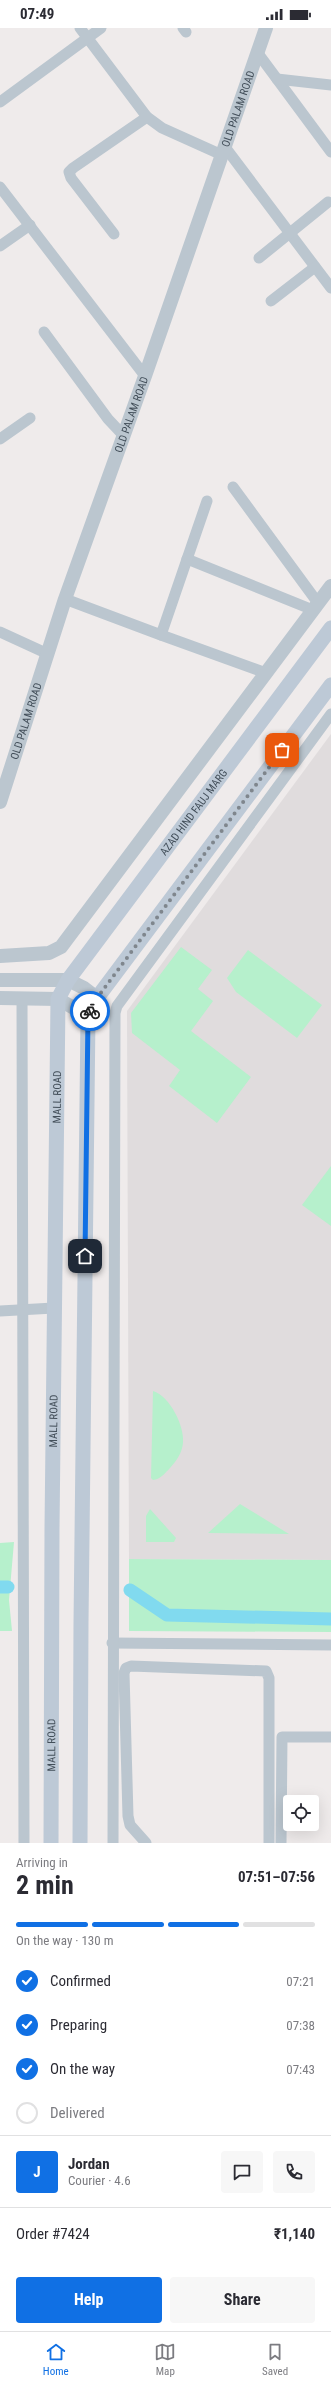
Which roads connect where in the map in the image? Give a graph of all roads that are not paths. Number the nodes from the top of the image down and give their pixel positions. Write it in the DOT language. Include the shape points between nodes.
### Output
graph roads {
  1 [pos="80,28"];
  2 [pos="101,28"];
  3 [pos="266,28"];
  4 [pos="88,39"];
  5 [pos="257,52"];
  6 [pos="277,79"];
  7 [pos="331,85"];
  8 [pos="0,102"];
  9 [pos="147,117"];
  10 [pos="223,151"];
  11 [pos="331,152"];
  12 [pos="0,187"];
  13 [pos="328,202"];
  14 [pos="30,225"];
  15 [pos="289,232"];
  16 [pos="114,234"];
  17 [pos="0,246"];
  18 [pos="259,258"];
  19 [pos="315,267"];
  20 [pos="331,288"];
  21 [pos="271,301"];
  22 [pos="44,332"];
  23 [pos="146,376"];
  24 [pos="30,418"];
  25 [pos="124,436"];
  26 [pos="0,439"];
  27 [pos="233,487"];
  28 [pos="207,501"];
  29 [pos="187,559"];
  30 [pos="331,586"];
  31 [pos="66,599"];
  32 [pos="316,607"];
  33 [pos="331,628"];
  34 [pos="0,632"];
  35 [pos="161,634"];
  36 [pos="48,654"];
  37 [pos="266,674"];
  38 [pos="331,685"];
  39 [pos="331,714"];
  40 [pos="0,802"];
  41 [pos="0,956"];
  42 [pos="0,980"];
  43 [pos="68,980"];
  44 [pos="0,998"];
  45 [pos="22,998"];
  46 [pos="97,998"];
  47 [pos="58,999"];
  48 [pos="88,1016"];
  49 [pos="54,1308"];
  50 [pos="24,1309"];
  51 [pos="0,1310"];
  52 [pos="112,1643"];
  53 [pos="331,1645"];
  54 [pos="331,1736"];
  55 [pos="24,1843"];
  56 [pos="51,1843"];
  57 [pos="80,1843"];
  58 [pos="113,1843"];
  59 [pos="146,1843"];
  60 [pos="269,1843"];
  61 [pos="282,1843"];
  1 -- 4 [label="street"];
  2 -- 4 [label="street"];
  3 -- 5 [label="street, OLD PALAM ROAD"];
  4 -- 8 [label="street"];
  4 -- 9 [label="street"];
  5 -- 6 [label="street"];
  5 -- 10 [label="street, OLD PALAM ROAD"];
  6 -- 7 [label="street"];
  6 -- 11 [label="street"];
  9 -- 10 [label="street" via="162,128"];
  9 -- 16 [label="street" via="70,172 71,178"];
  10 -- 15 [label="street"];
  10 -- 23 [label="street, OLD PALAM ROAD"];
  12 -- 14 [label="street"];
  13 -- 15 [label="street"];
  14 -- 17 [label="street"];
  14 -- 23 [label="street"];
  15 -- 18 [label="street"];
  15 -- 19 [label="street"];
  19 -- 20 [label="street"];
  19 -- 21 [label="street"];
  22 -- 25 [label="street" via="108,419"];
  23 -- 25 [label="street, OLD PALAM ROAD"];
  24 -- 26 [label="street"];
  25 -- 31 [label="street, OLD PALAM ROAD"];
  27 -- 32 [label="street"];
  28 -- 29 [label="street"];
  29 -- 32 [label="street"];
  29 -- 35 [label="street"];
  30 -- 32 [label="street"];
  31 -- 35 [label="street"];
  31 -- 36 [label="street, OLD PALAM ROAD"];
  32 -- 37 [label="street"];
  33 -- 43 [label="main road, AZAD HIND FAUJ MARG"];
  34 -- 36 [label="street"];
  35 -- 37 [label="street"];
  36 -- 40 [label="street, OLD PALAM ROAD"];
  37 -- 41 [label="street" via="61,947 49,953"];
  38 -- 46 [label="main road"];
  39 -- 52 [label="street" via="116,1006"];
  42 -- 43 [label="street"];
  43 -- 46 [label="street"];
  43 -- 47 [label="main road, AZAD HIND FAUJ MARG"];
  44 -- 45 [label="street"];
  45 -- 47 [label="street"];
  45 -- 50 [label="street"];
  46 -- 48 [label="main road"];
  47 -- 48 [label="street"];
  47 -- 49 [label="main road, MALL ROAD"];
  48 -- 57 [label="main road"];
  49 -- 50 [label="street"];
  49 -- 56 [label="main road, MALL ROAD"];
  50 -- 51 [label="street"];
  50 -- 55 [label="street"];
  52 -- 53 [label="street"];
  52 -- 58 [label="street"];
  54 -- 61 [label="street" via="282,1737"];
  59 -- 60 [label="street" via="130,1825 128,1816 124,1673 126,1668 131,1666 266,1671 269,1678"];
}
